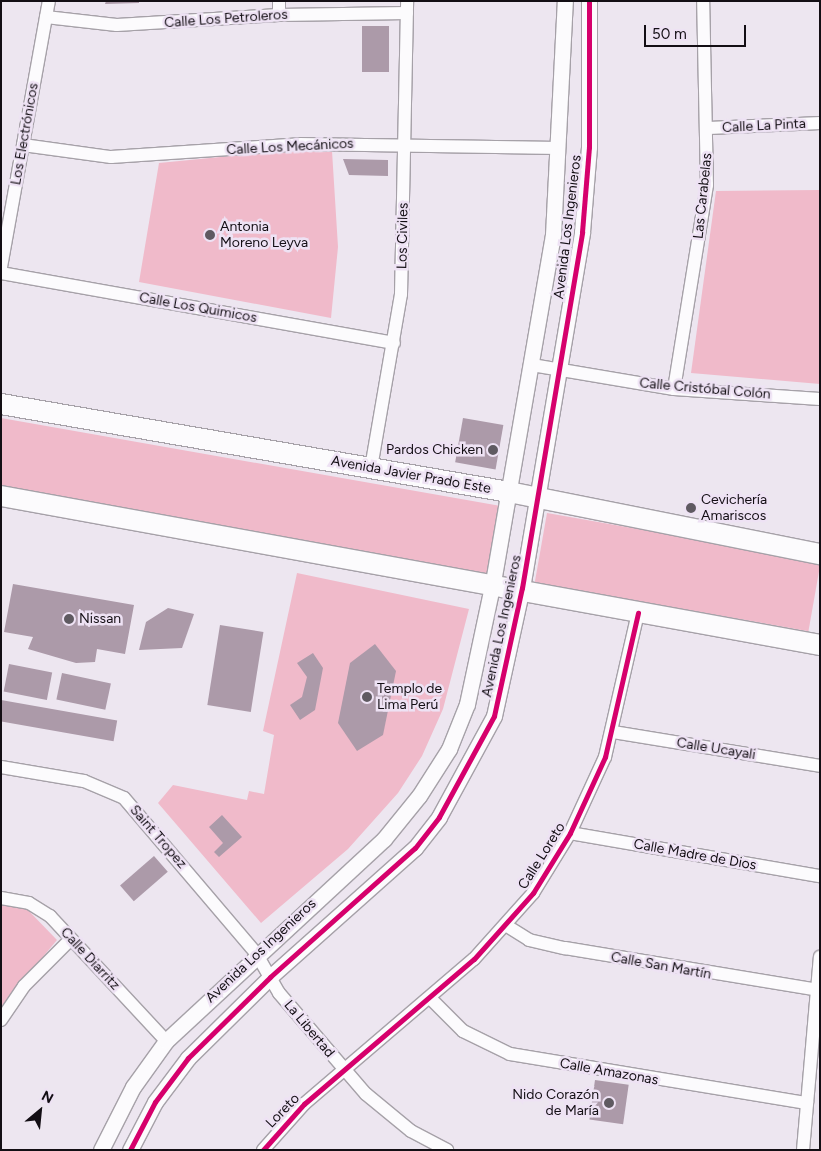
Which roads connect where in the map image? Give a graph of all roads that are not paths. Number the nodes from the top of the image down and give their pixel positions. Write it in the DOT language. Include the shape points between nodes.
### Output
graph roads {
  1 [pos="49,1"];
  2 [pos="279,1"];
  3 [pos="565,1"];
  4 [pos="589,1"];
  5 [pos="703,1"];
  6 [pos="407,7"];
  7 [pos="279,15"];
  8 [pos="46,17"];
  9 [pos="820,123"];
  10 [pos="709,128"];
  11 [pos="404,144"];
  12 [pos="23,145"];
  13 [pos="559,148"];
  14 [pos="1,267"];
  15 [pos="1,273"];
  16 [pos="394,343"];
  17 [pos="532,364"];
  18 [pos="560,370"];
  19 [pos="674,389"];
  20 [pos="820,399"];
  21 [pos="1,404"];
  22 [pos="371,468"];
  23 [pos="509,492"];
  24 [pos="1,496"];
  25 [pos="538,498"];
  26 [pos="820,554"];
  27 [pos="493,582"];
  28 [pos="522,588"];
  29 [pos="638,613"];
  30 [pos="820,645"];
  31 [pos="613,732"];
  32 [pos="820,766"];
  33 [pos="1,767"];
  34 [pos="570,834"];
  35 [pos="820,876"];
  36 [pos="1,898"];
  37 [pos="507,926"];
  38 [pos="71,939"];
  39 [pos="256,952"];
  40 [pos="820,957"];
  41 [pos="270,977"];
  42 [pos="818,990"];
  43 [pos="430,998"];
  44 [pos="1,1020"];
  45 [pos="166,1041"];
  46 [pos="345,1071"];
  47 [pos="807,1103"];
  48 [pos="101,1150"];
  49 [pos="130,1150"];
  50 [pos="263,1150"];
  51 [pos="447,1150"];
  52 [pos="803,1150"];
  1 -- 8 [label="street, Los Electrónicos"];
  2 -- 7 [label="street"];
  3 -- 13 [label="street, Avenida Los Ingenieros"];
  4 -- 18 [label="street, Avenida Los Ingenieros" via="587,192"];
  5 -- 10 [label="street, Las Carabelas"];
  6 -- 7 [label="street, Calle Los Petroleros"];
  6 -- 11 [label="street, Los Civiles"];
  7 -- 8 [label="street, Calle Los Petroleros" via="117,25"];
  8 -- 12 [label="street, Los Electrónicos"];
  9 -- 10 [label="street, Calle La Pinta"];
  10 -- 19 [label="street, Las Carabelas" via="707,185"];
  11 -- 12 [label="street, Calle Los Mecánicos" via="290,144 116,157"];
  11 -- 13 [label="street, Calle Los Mecánicos"];
  11 -- 16 [label="street, Los Civiles" via="401,294"];
  12 -- 14 [label="street, Los Electrónicos"];
  13 -- 17 [label="street, Avenida Los Ingenieros" via="556,218"];
  15 -- 16 [label="street, Calle Los Quimicos"];
  16 -- 22 [label="street, Los Civiles"];
  17 -- 18 [label="street, Calle Cristóbal Colón"];
  17 -- 23 [label="street, Avenida Los Ingenieros"];
  18 -- 19 [label="street, Calle Cristóbal Colón"];
  18 -- 25 [label="street, Avenida Los Ingenieros"];
  19 -- 20 [label="street, Calle Cristóbal Colón"];
  21 -- 22 [label="main road, Avenida Javier Prado Este"];
  22 -- 23 [label="main road, Avenida Javier Prado Este"];
  23 -- 25 [label="main road, Avenida Javier Prado Este"];
  23 -- 27 [label="street, Avenida Los Ingenieros"];
  24 -- 27 [label="main road"];
  25 -- 26 [label="main road, Avenida Javier Prado Este"];
  25 -- 28 [label="street, Avenida Los Ingenieros"];
  27 -- 28 [label="main road"];
  27 -- 39 [label="street, Avenida Los Ingenieros" via="467,704 449,749 420,796 384,839"];
  28 -- 29 [label="main road"];
  28 -- 41 [label="street, Avenida Los Ingenieros" via="494,716 440,817 391,871"];
  29 -- 30 [label="main road"];
  29 -- 31 [label="street, Calle Loreto"];
  31 -- 32 [label="street, Calle Ucayali"];
  31 -- 34 [label="street, Calle Loreto"];
  33 -- 39 [label="street, Saint Tropez" via="84,781 124,798"];
  34 -- 35 [label="street, Calle Madre de Dios"];
  34 -- 37 [label="street, Calle Loreto"];
  36 -- 38 [label="street, Calle Diarritz" via="29,903 50,916"];
  37 -- 42 [label="street, Calle San Martín" via="540,943"];
  37 -- 43 [label="street, Calle Loreto"];
  38 -- 44 [label="street" via="24,986"];
  38 -- 45 [label="street, Calle Diarritz"];
  39 -- 41 [label="street, Saint Tropez"];
  39 -- 45 [label="street, Avenida Los Ingenieros"];
  40 -- 42 [label="street"];
  41 -- 46 [label="street, La Libertad"];
  41 -- 49 [label="street, Avenida Los Ingenieros" via="188,1058 155,1102"];
  42 -- 47 [label="street"];
  43 -- 46 [label="street, Calle Loreto"];
  43 -- 47 [label="street, Calle Amazonas" via="463,1032 510,1054"];
  45 -- 48 [label="street, Avenida Los Ingenieros" via="134,1087"];
  46 -- 50 [label="street, Loreto" via="304,1104"];
  46 -- 51 [label="street, La Libertad" via="396,1120"];
  47 -- 52 [label="street"];
}
